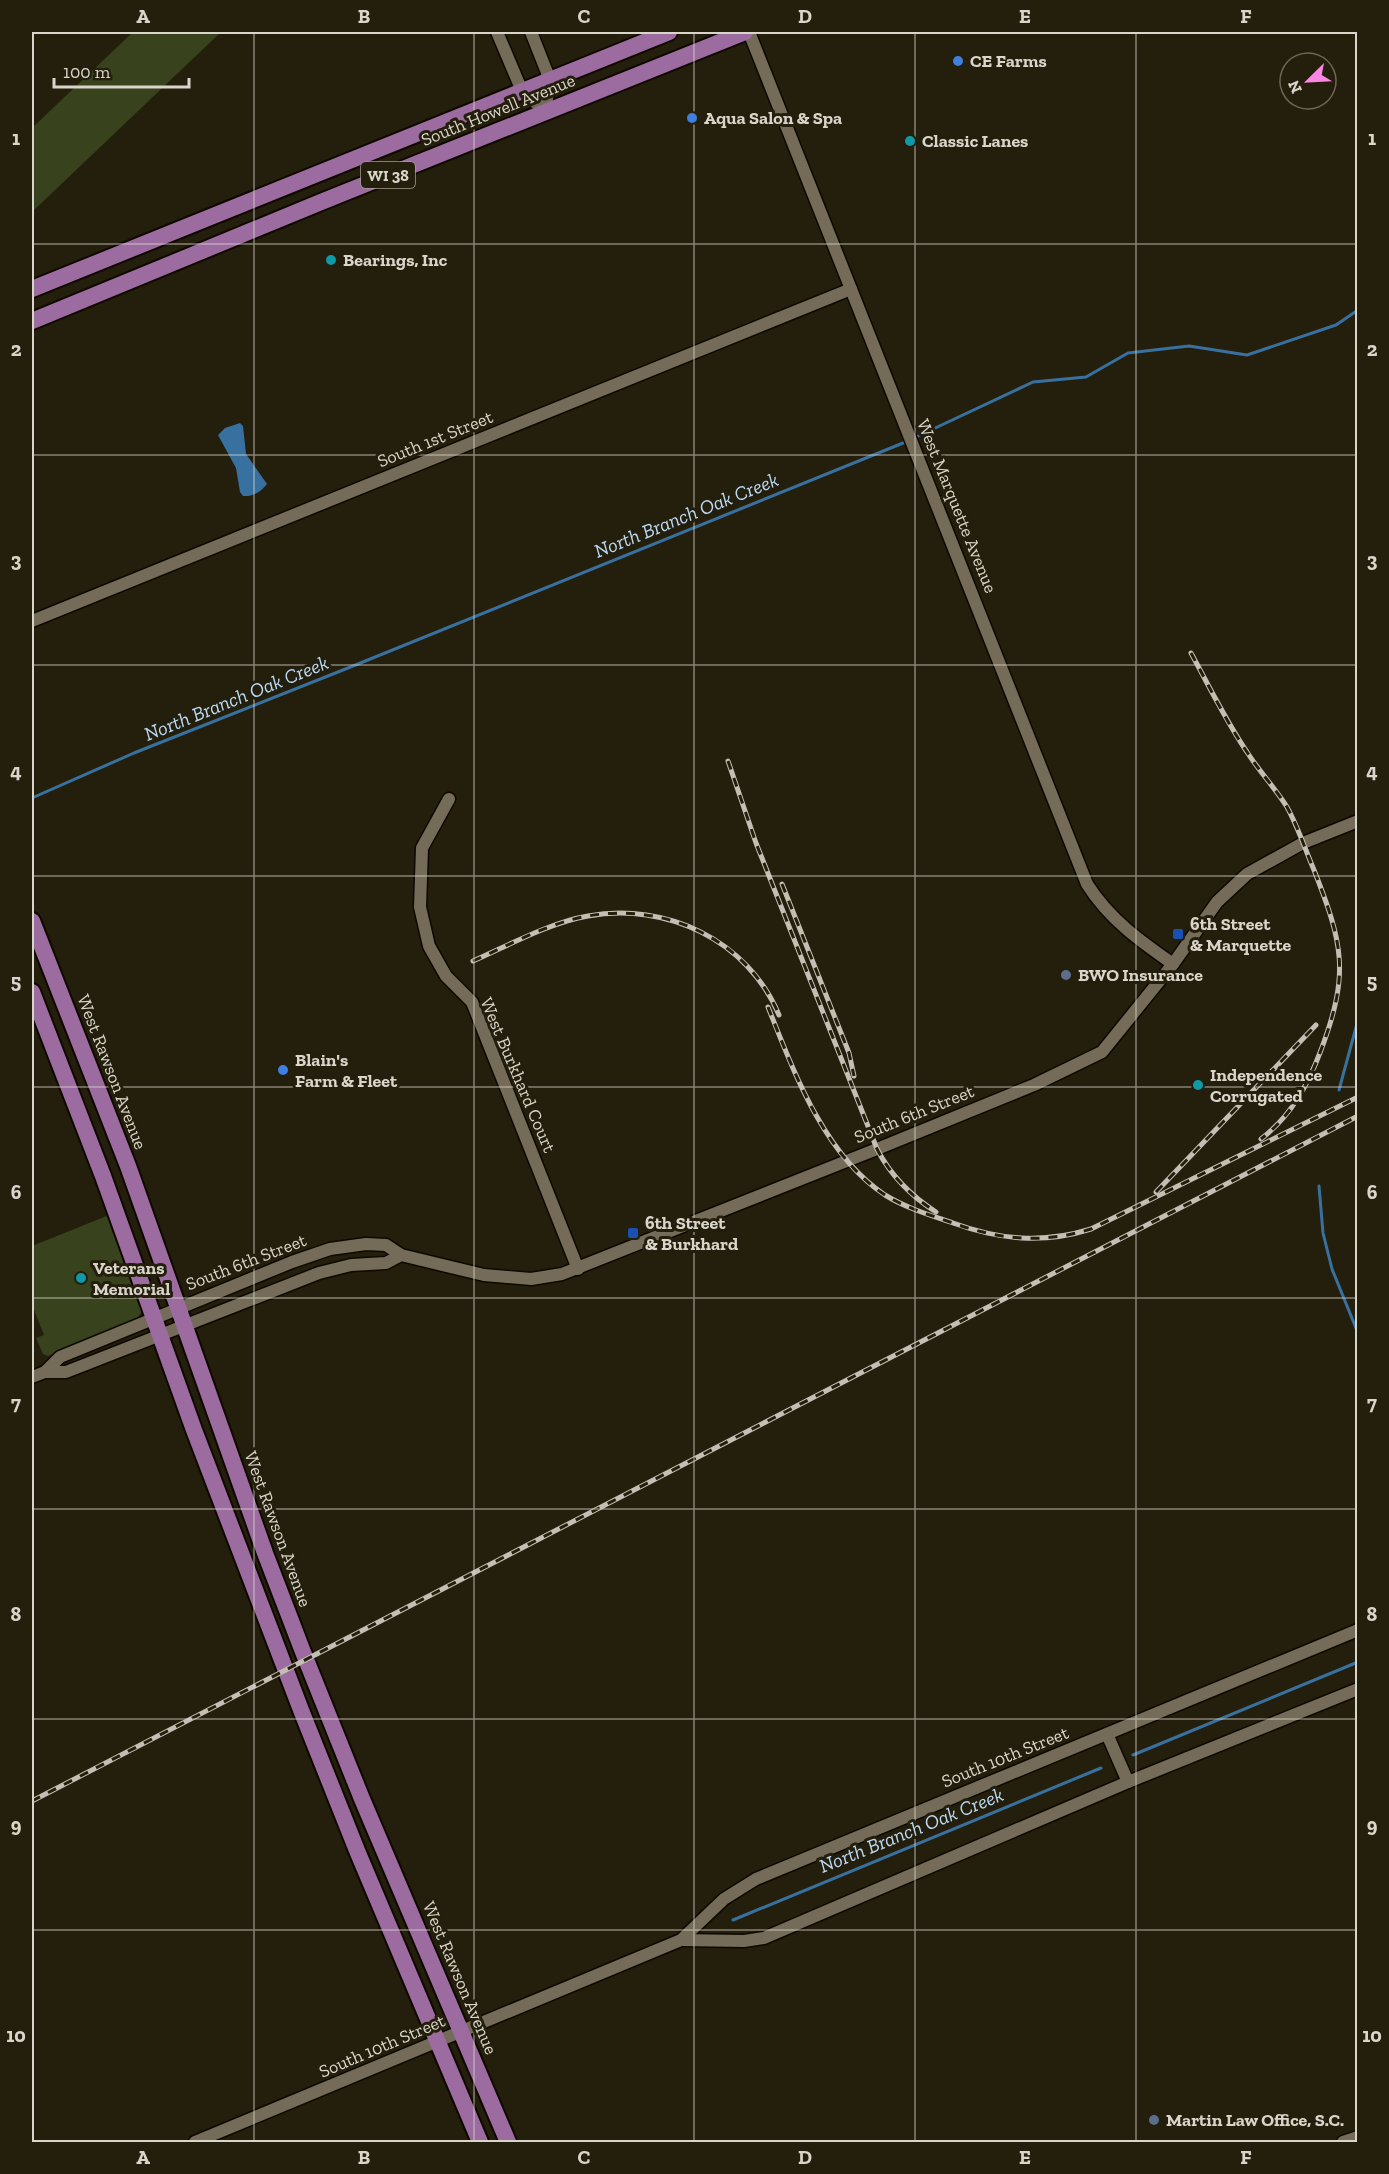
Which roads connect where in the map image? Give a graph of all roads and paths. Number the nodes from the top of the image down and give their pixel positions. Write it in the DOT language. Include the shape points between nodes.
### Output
graph roads {
  1 [pos="497,32"];
  2 [pos="531,32"];
  3 [pos="669,32"];
  4 [pos="747,32"];
  5 [pos="550,80"];
  6 [pos="522,91"];
  7 [pos="545,111"];
  8 [pos="310,177"];
  9 [pos="321,202"];
  10 [pos="38,286"];
  11 [pos="851,289"];
  12 [pos="56,310"];
  13 [pos="32,321"];
  14 [pos="32,621"];
  15 [pos="449,799"];
  16 [pos="1358,821"];
  17 [pos="32,921"];
  18 [pos="38,955"];
  19 [pos="1173,964"];
  20 [pos="32,992"];
  21 [pos="401,1256"];
  22 [pos="578,1269"];
  23 [pos="179,1308"];
  24 [pos="155,1318"];
  25 [pos="185,1325"];
  26 [pos="161,1335"];
  27 [pos="45,1372"];
  28 [pos="32,1377"];
  29 [pos="1358,1630"];
  30 [pos="1358,1689"];
  31 [pos="1107,1734"];
  32 [pos="1128,1782"];
  33 [pos="681,1940"];
  34 [pos="462,2031"];
  35 [pos="438,2042"];
  36 [pos="1358,2137"];
  37 [pos="195,2142"];
  38 [pos="480,2142"];
  39 [pos="508,2142"];
  40 [pos="1343,2142"];
  1 -- 6 [label="street"];
  2 -- 5 [label="street"];
  3 -- 5 [label="main road, South Howell Avenue / WI 38"];
  4 -- 7 [label="main road, South Howell Avenue / WI 38"];
  4 -- 11 [label="street, West Marquette Avenue"];
  5 -- 6 [label="main road, South Howell Avenue / WI 38"];
  5 -- 7 [label="street"];
  6 -- 7 [label="street"];
  6 -- 8 [label="main road, South Howell Avenue / WI 38"];
  7 -- 9 [label="main road, South Howell Avenue / WI 38"];
  8 -- 9 [label="main road"];
  8 -- 10 [label="main road, South Howell Avenue / WI 38"];
  9 -- 12 [label="main road, South Howell Avenue / WI 38"];
  10 -- 12 [label="main road"];
  11 -- 14 [label="street, South 1st Street"];
  11 -- 19 [label="street, West Marquette Avenue" via="1087,884 1121,926"];
  12 -- 13 [label="main road, South Howell Avenue / WI 38"];
  15 -- 22 [label="street, West Burkhard Court" via="422,848 420,907 429,946 446,976 472,1002"];
  16 -- 19 [label="street, South 6th Street" via="1303,843 1247,874 1217,902"];
  17 -- 18 [label="main road, West Rawson Avenue"];
  18 -- 23 [label="main road, West Rawson Avenue" via="124,1156"];
  19 -- 22 [label="street, South 6th Street" via="1102,1052 942,1123"];
  20 -- 24 [label="main road"];
  21 -- 22 [label="street, South 6th Street" via="514,1279"];
  21 -- 23 [label="street, South 6th Street" via="386,1245 330,1249"];
  21 -- 25 [label="street, South 6th Street" via="386,1263 351,1265 319,1273"];
  23 -- 24 [label="street, South 6th Street"];
  23 -- 25 [label="main road, West Rawson Avenue"];
  24 -- 26 [label="main road"];
  24 -- 27 [label="street, South 6th Street" via="60,1357"];
  25 -- 26 [label="street, South 6th Street"];
  25 -- 34 [label="main road, West Rawson Avenue" via="303,1652"];
  26 -- 27 [label="street, South 6th Street" via="66,1372"];
  26 -- 35 [label="main road" via="309,1732"];
  27 -- 28 [label="street, South 6th Street"];
  29 -- 31 [label="street, South 10th Street"];
  30 -- 32 [label="street, South 10th Street"];
  31 -- 32 [label="street"];
  31 -- 33 [label="street, South 10th Street" via="756,1879 724,1899"];
  32 -- 33 [label="street, South 10th Street" via="764,1938"];
  33 -- 34 [label="street, South 10th Street"];
  34 -- 35 [label="street, South 10th Street"];
  34 -- 39 [label="main road, West Rawson Avenue"];
  35 -- 37 [label="street, South 10th Street"];
  35 -- 38 [label="main road"];
  36 -- 40 [label="street"];
}
